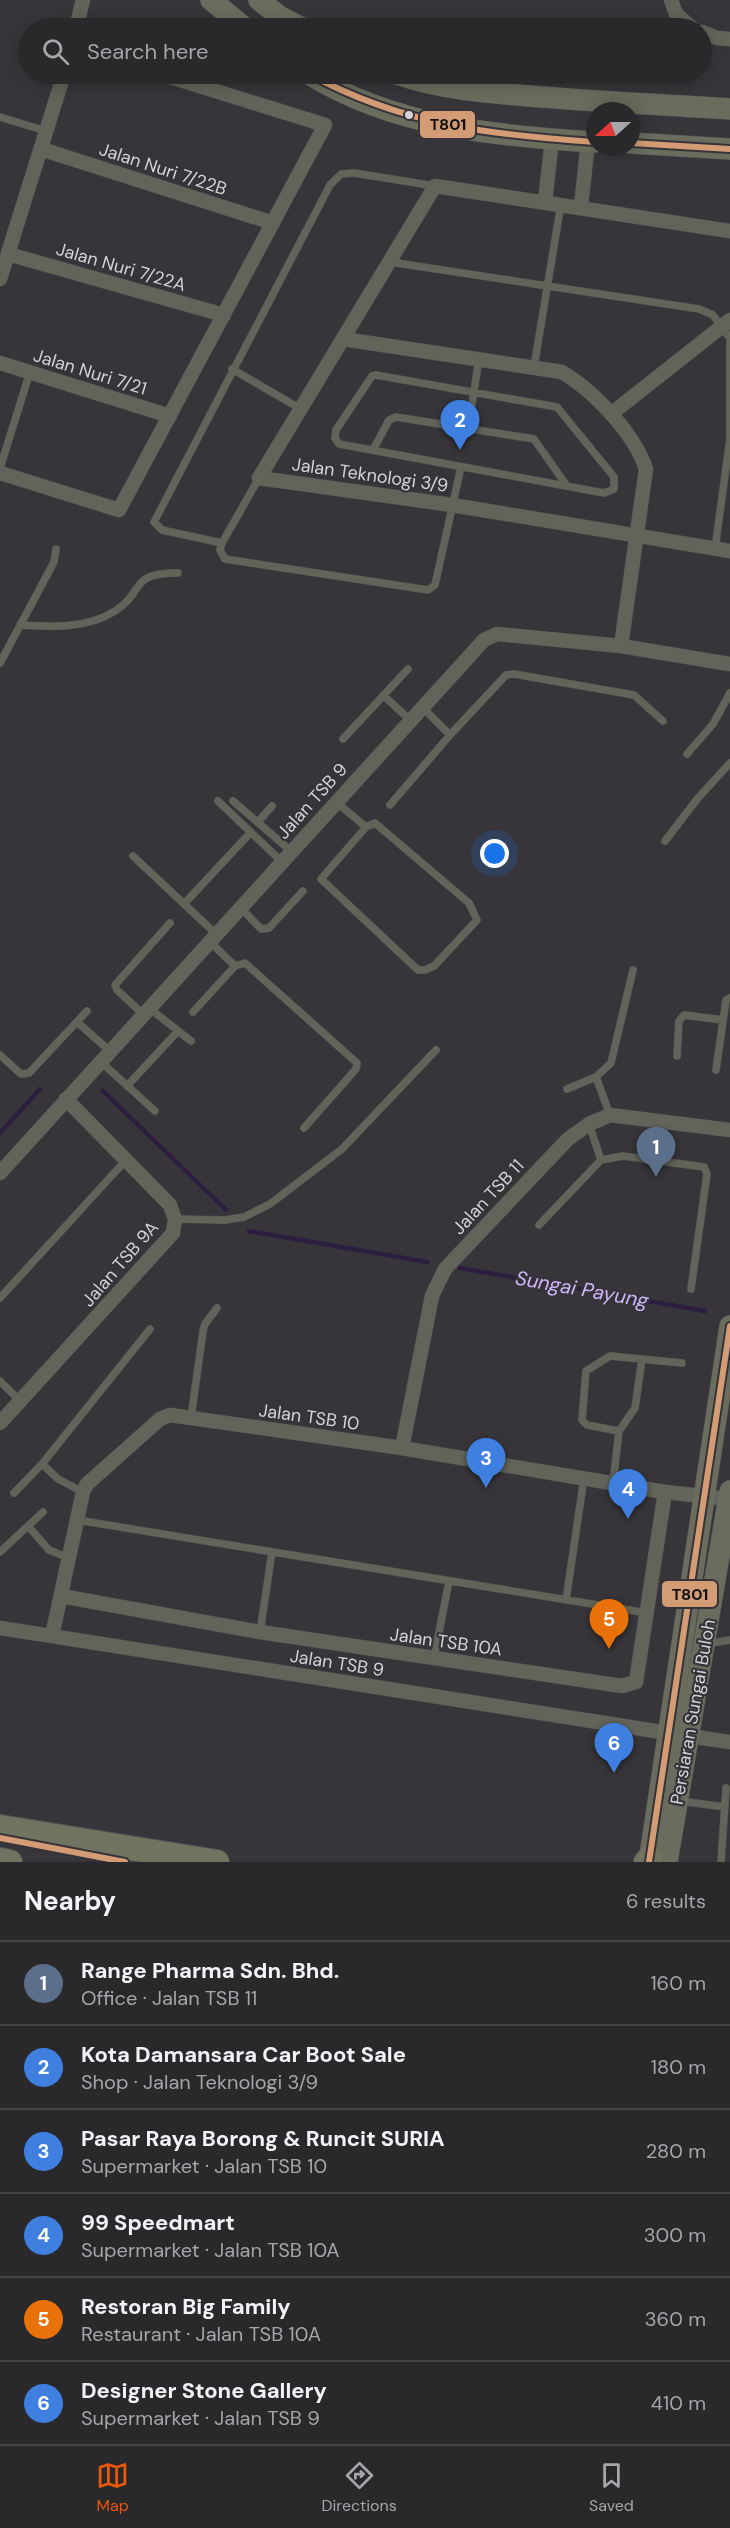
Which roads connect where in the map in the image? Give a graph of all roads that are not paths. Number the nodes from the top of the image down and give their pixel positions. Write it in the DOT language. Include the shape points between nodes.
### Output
graph roads {
  1 [pos="83,0"];
  2 [pos="211,0"];
  3 [pos="259,0"];
  4 [pos="671,2"];
  5 [pos="78,18"];
  6 [pos="233,18"];
  7 [pos="283,18"];
  8 [pos="681,18"];
  9 [pos="712,36"];
  10 [pos="730,39"];
  11 [pos="61,84"];
  12 [pos="193,84"];
  13 [pos="326,84"];
  14 [pos="429,84"];
  15 [pos="730,108"];
  16 [pos="0,117"];
  17 [pos="46,131"];
  18 [pos="552,139"];
  19 [pos="586,141"];
  20 [pos="640,144"];
  21 [pos="41,148"];
  22 [pos="730,149"];
  23 [pos="589,156"];
  24 [pos="435,186"];
  25 [pos="545,202"];
  26 [pos="561,204"];
  27 [pos="581,207"];
  28 [pos="273,223"];
  29 [pos="730,231"];
  30 [pos="8,254"];
  31 [pos="390,261"];
  32 [pos="0,279"];
  33 [pos="547,287"];
  34 [pos="224,315"];
  35 [pos="726,323"];
  36 [pos="343,339"];
  37 [pos="479,359"];
  38 [pos="0,363"];
  39 [pos="534,367"];
  40 [pos="232,369"];
  41 [pos="30,372"];
  42 [pos="474,392"];
  43 [pos="301,409"];
  44 [pos="610,414"];
  45 [pos="170,416"];
  46 [pos="468,429"];
  47 [pos="373,450"];
  48 [pos="460,467"];
  49 [pos="0,471"];
  50 [pos="259,478"];
  51 [pos="567,486"];
  52 [pos="452,505"];
  53 [pos="637,537"];
  54 [pos="222,543"];
  55 [pos="56,549"];
  56 [pos="715,549"];
  57 [pos="730,551"];
  58 [pos="178,573"];
  59 [pos="20,625"];
  60 [pos="621,646"];
  61 [pos="0,663"];
  62 [pos="730,664"];
  63 [pos="408,669"];
  64 [pos="730,693"];
  65 [pos="383,696"];
  66 [pos="422,707"];
  67 [pos="410,720"];
  68 [pos="663,721"];
  69 [pos="450,735"];
  70 [pos="343,739"];
  71 [pos="687,754"];
  72 [pos="730,763"];
  73 [pos="218,801"];
  74 [pos="233,801"];
  75 [pos="336,802"];
  76 [pos="390,805"];
  77 [pos="272,806"];
  78 [pos="258,822"];
  79 [pos="366,827"];
  80 [pos="251,832"];
  81 [pos="665,841"];
  82 [pos="291,851"];
  83 [pos="133,856"];
  84 [pos="281,861"];
  85 [pos="303,891"];
  86 [pos="184,904"];
  87 [pos="240,907"];
  88 [pos="170,923"];
  89 [pos="212,938"];
  90 [pos="235,966"];
  91 [pos="633,970"];
  92 [pos="730,998"];
  93 [pos="87,1011"];
  94 [pos="146,1011"];
  95 [pos="193,1012"];
  96 [pos="723,1020"];
  97 [pos="77,1022"];
  98 [pos="178,1031"];
  99 [pos="190,1041"];
  100 [pos="436,1050"];
  101 [pos="0,1055"];
  102 [pos="105,1056"];
  103 [pos="677,1056"];
  104 [pos="716,1070"];
  105 [pos="596,1077"];
  106 [pos="127,1086"];
  107 [pos="567,1089"];
  108 [pos="66,1099"];
  109 [pos="154,1111"];
  110 [pos="610,1115"];
  111 [pos="589,1125"];
  112 [pos="304,1128"];
  113 [pos="730,1130"];
  114 [pos="126,1160"];
  115 [pos="601,1160"];
  116 [pos="0,1173"];
  117 [pos="175,1220"];
  118 [pos="539,1225"];
  119 [pos="692,1289"];
  120 [pos="0,1298"];
  121 [pos="217,1308"];
  122 [pos="730,1326"];
  123 [pos="150,1329"];
  124 [pos="642,1359"];
  125 [pos="682,1363"];
  126 [pos="0,1381"];
  127 [pos="20,1401"];
  128 [pos="190,1418"];
  129 [pos="0,1424"];
  130 [pos="619,1431"];
  131 [pos="402,1448"];
  132 [pos="42,1464"];
  133 [pos="584,1478"];
  134 [pos="613,1483"];
  135 [pos="84,1492"];
  136 [pos="665,1492"];
  137 [pos="14,1493"];
  138 [pos="704,1496"];
  139 [pos="730,1496"];
  140 [pos="43,1512"];
  141 [pos="77,1520"];
  142 [pos="28,1526"];
  143 [pos="0,1552"];
  144 [pos="272,1552"];
  145 [pos="725,1553"];
  146 [pos="69,1558"];
  147 [pos="449,1581"];
  148 [pos="61,1596"];
  149 [pos="566,1600"];
  150 [pos="646,1613"];
  151 [pos="0,1628"];
  152 [pos="260,1632"];
  153 [pos="52,1636"];
  154 [pos="730,1641"];
  155 [pos="704,1645"];
  156 [pos="434,1658"];
  157 [pos="679,1735"];
  158 [pos="730,1742"];
  159 [pos="726,1788"];
  160 [pos="678,1801"];
  161 [pos="725,1807"];
  162 [pos="0,1827"];
  163 [pos="0,1838"];
  164 [pos="0,1860"];
  165 [pos="658,1861"];
  166 [pos="10,1862"];
  167 [pos="125,1862"];
  168 [pos="217,1862"];
  169 [pos="722,1862"];
  1 -- 5 [label="street"];
  2 -- 6 [label="main road"];
  3 -- 7 [label="main road"];
  4 -- 8 [label="street"];
  9 -- 10 [label="street"];
  11 -- 17 [label="street"];
  12 -- 28 [label="street" via="325,125"];
  13 -- 18 [label="main road" via="403,115 466,130"];
  14 -- 15 [label="main road" via="475,92"];
  16 -- 17 [label="lane"];
  17 -- 21 [label="street"];
  18 -- 19 [label="main road"];
  18 -- 25 [label="street"];
  20 -- 22 [label="main road"];
  21 -- 28 [label="street, Jalan Nuri 7/22B"];
  21 -- 30 [label="street"];
  23 -- 27 [label="street"];
  24 -- 25 [label="street"];
  24 -- 31 [label="street, Jalan Teknologi 3/9"];
  24 -- 40 [label="lane" via="341,174 330,185"];
  25 -- 26 [label="street"];
  26 -- 27 [label="street"];
  26 -- 33 [label="lane"];
  27 -- 29 [label="street"];
  28 -- 34 [label="street"];
  30 -- 32 [label="street"];
  30 -- 34 [label="street, Jalan Nuri 7/22A"];
  31 -- 33 [label="lane"];
  31 -- 36 [label="street, Jalan Teknologi 3/9"];
  33 -- 35 [label="lane" via="699,309"];
  33 -- 39 [label="lane"];
  34 -- 45 [label="street"];
  35 -- 44 [label="street"];
  35 -- 56 [label="lane" via="730,338 730,438"];
  36 -- 37 [label="street"];
  36 -- 43 [label="street, Jalan Teknologi 3/9"];
  37 -- 39 [label="street"];
  37 -- 42 [label="lane"];
  38 -- 41 [label="street, Jalan Nuri 7/21"];
  39 -- 44 [label="street" via="562,372"];
  40 -- 43 [label="lane"];
  40 -- 54 [label="lane" via="154,522 162,530"];
  41 -- 45 [label="street, Jalan Nuri 7/21"];
  41 -- 49 [label="lane"];
  42 -- 46 [label="lane"];
  42 -- 47 [label="lane" via="372,376 336,430 335,438 339,444"];
  42 -- 51 [label="lane" via="557,407 614,477 616,485 604,493"];
  43 -- 50 [label="street, Jalan Teknologi 3/9"];
  44 -- 53 [label="street" via="646,469"];
  45 -- 49 [label="street" via="119,510"];
  46 -- 47 [label="lane" via="392,417"];
  46 -- 51 [label="lane" via="534,439"];
  47 -- 48 [label="lane"];
  48 -- 51 [label="lane"];
  48 -- 52 [label="lane"];
  50 -- 52 [label="street, Jalan Teknologi 3/9"];
  50 -- 54 [label="lane"];
  52 -- 53 [label="street, Jalan Teknologi 3/9"];
  52 -- 54 [label="lane" via="435,585 428,590 225,559 220,550"];
  53 -- 56 [label="street, Jalan Teknologi 3/9"];
  53 -- 60 [label="street"];
  55 -- 59 [label="lane" via="54,562"];
  56 -- 57 [label="street, Jalan Teknologi 3/9"];
  58 -- 59 [label="lane" via="146,577 115,611 87,622 72,626"];
  59 -- 61 [label="lane"];
  60 -- 62 [label="street, Jalan TSB 9"];
  60 -- 66 [label="street, Jalan TSB 9" via="497,634 476,647"];
  63 -- 65 [label="lane"];
  64 -- 71 [label="lane" via="713,723"];
  65 -- 67 [label="lane"];
  65 -- 70 [label="lane"];
  66 -- 67 [label="street, Jalan TSB 9"];
  66 -- 69 [label="lane"];
  67 -- 75 [label="street, Jalan TSB 9"];
  68 -- 69 [label="lane" via="634,695 514,674 506,675"];
  69 -- 76 [label="lane"];
  72 -- 81 [label="lane"];
  73 -- 80 [label="lane"];
  74 -- 78 [label="lane"];
  75 -- 79 [label="lane"];
  75 -- 82 [label="street, Jalan TSB 9"];
  77 -- 78 [label="lane"];
  78 -- 82 [label="lane"];
  79 -- 79 [label="lane" via="375,823 469,903 476,915 477,920 434,966 418,970 321,879"];
  80 -- 84 [label="lane"];
  80 -- 86 [label="lane"];
  82 -- 84 [label="street, Jalan TSB 9"];
  83 -- 86 [label="lane"];
  84 -- 87 [label="street, Jalan TSB 9"];
  85 -- 87 [label="lane" via="265,930"];
  86 -- 89 [label="lane"];
  87 -- 89 [label="street, Jalan TSB 9"];
  88 -- 94 [label="lane" via="115,985"];
  89 -- 90 [label="lane"];
  89 -- 94 [label="street, Jalan TSB 9"];
  90 -- 95 [label="lane"];
  90 -- 112 [label="lane" via="245,963 357,1063 356,1069"];
  91 -- 105 [label="lane" via="611,1064"];
  92 -- 96 [label="lane" via="726,1000"];
  93 -- 97 [label="lane"];
  94 -- 98 [label="lane"];
  94 -- 102 [label="street, Jalan TSB 9"];
  96 -- 103 [label="lane" via="684,1015 679,1021"];
  96 -- 104 [label="lane"];
  97 -- 101 [label="lane" via="24,1075"];
  97 -- 102 [label="lane"];
  98 -- 99 [label="lane"];
  98 -- 106 [label="lane"];
  100 -- 117 [label="lane" via="342,1149 270,1204 225,1220"];
  102 -- 106 [label="lane"];
  102 -- 108 [label="street, Jalan TSB 9"];
  105 -- 107 [label="lane"];
  105 -- 110 [label="lane"];
  106 -- 109 [label="lane"];
  108 -- 114 [label="street, Jalan TSB 9A"];
  108 -- 116 [label="street, Jalan TSB 9"];
  110 -- 111 [label="street, Jalan TSB 11"];
  110 -- 113 [label="street"];
  111 -- 115 [label="lane"];
  111 -- 131 [label="street, Jalan TSB 11" via="568,1139 437,1282"];
  114 -- 117 [label="street, Jalan TSB 9A" via="170,1204"];
  114 -- 120 [label="lane"];
  115 -- 118 [label="lane"];
  115 -- 119 [label="lane" via="623,1155 704,1167 707,1174"];
  117 -- 127 [label="street, Jalan TSB 9A" via="173,1233"];
  121 -- 128 [label="lane" via="202,1331"];
  122 -- 138 [label="main road, Persiaran Sungai Buloh"];
  123 -- 132 [label="lane"];
  124 -- 125 [label="lane"];
  124 -- 130 [label="lane" via="635,1408"];
  124 -- 130 [label="lane" via="610,1356 586,1371 582,1420 587,1425"];
  126 -- 127 [label="lane"];
  127 -- 129 [label="street, Jalan TSB 9A"];
  128 -- 131 [label="street, Jalan TSB 10"];
  128 -- 135 [label="street, Jalan TSB 10" via="170,1415 159,1419 87,1484"];
  130 -- 134 [label="lane"];
  131 -- 133 [label="street, Jalan TSB 10"];
  132 -- 135 [label="lane" via="58,1479"];
  132 -- 137 [label="lane"];
  133 -- 134 [label="street, Jalan TSB 10"];
  133 -- 149 [label="lane"];
  134 -- 136 [label="street, Jalan TSB 10"];
  135 -- 141 [label="street, Jalan TSB 10"];
  136 -- 138 [label="street, Jalan TSB 10"];
  136 -- 150 [label="street, Jalan TSB 10A"];
  138 -- 139 [label="street, Jalan TSB 10"];
  138 -- 157 [label="main road, Persiaran Sungai Buloh"];
  139 -- 145 [label="main road, Persiaran Sungai Buloh"];
  140 -- 142 [label="lane"];
  141 -- 144 [label="lane"];
  141 -- 146 [label="street, Jalan TSB 10"];
  142 -- 143 [label="lane"];
  142 -- 146 [label="lane" via="48,1550"];
  144 -- 147 [label="lane"];
  144 -- 152 [label="lane"];
  145 -- 155 [label="main road, Persiaran Sungai Buloh"];
  146 -- 148 [label="street, Jalan TSB 10"];
  147 -- 149 [label="lane"];
  147 -- 156 [label="lane"];
  148 -- 152 [label="street, Jalan TSB 10A"];
  148 -- 153 [label="street, Jalan TSB 10"];
  149 -- 150 [label="lane"];
  150 -- 156 [label="street, Jalan TSB 10A" via="636,1682 622,1686"];
  151 -- 153 [label="street, Jalan TSB 9"];
  152 -- 156 [label="street, Jalan TSB 10A"];
  153 -- 157 [label="street, Jalan TSB 9"];
  154 -- 155 [label="lane"];
  155 -- 157 [label="main road, Persiaran Sungai Buloh"];
  157 -- 158 [label="street, Jalan TSB 9"];
  157 -- 160 [label="main road, Persiaran Sungai Buloh"];
  157 -- 165 [label="main road, Persiaran Sungai Buloh"];
  159 -- 161 [label="lane"];
  160 -- 161 [label="lane"];
  160 -- 165 [label="main road, Persiaran Sungai Buloh"];
  161 -- 169 [label="lane"];
  162 -- 168 [label="highway"];
  163 -- 167 [label="highway"];
  164 -- 166 [label="highway"];
}
